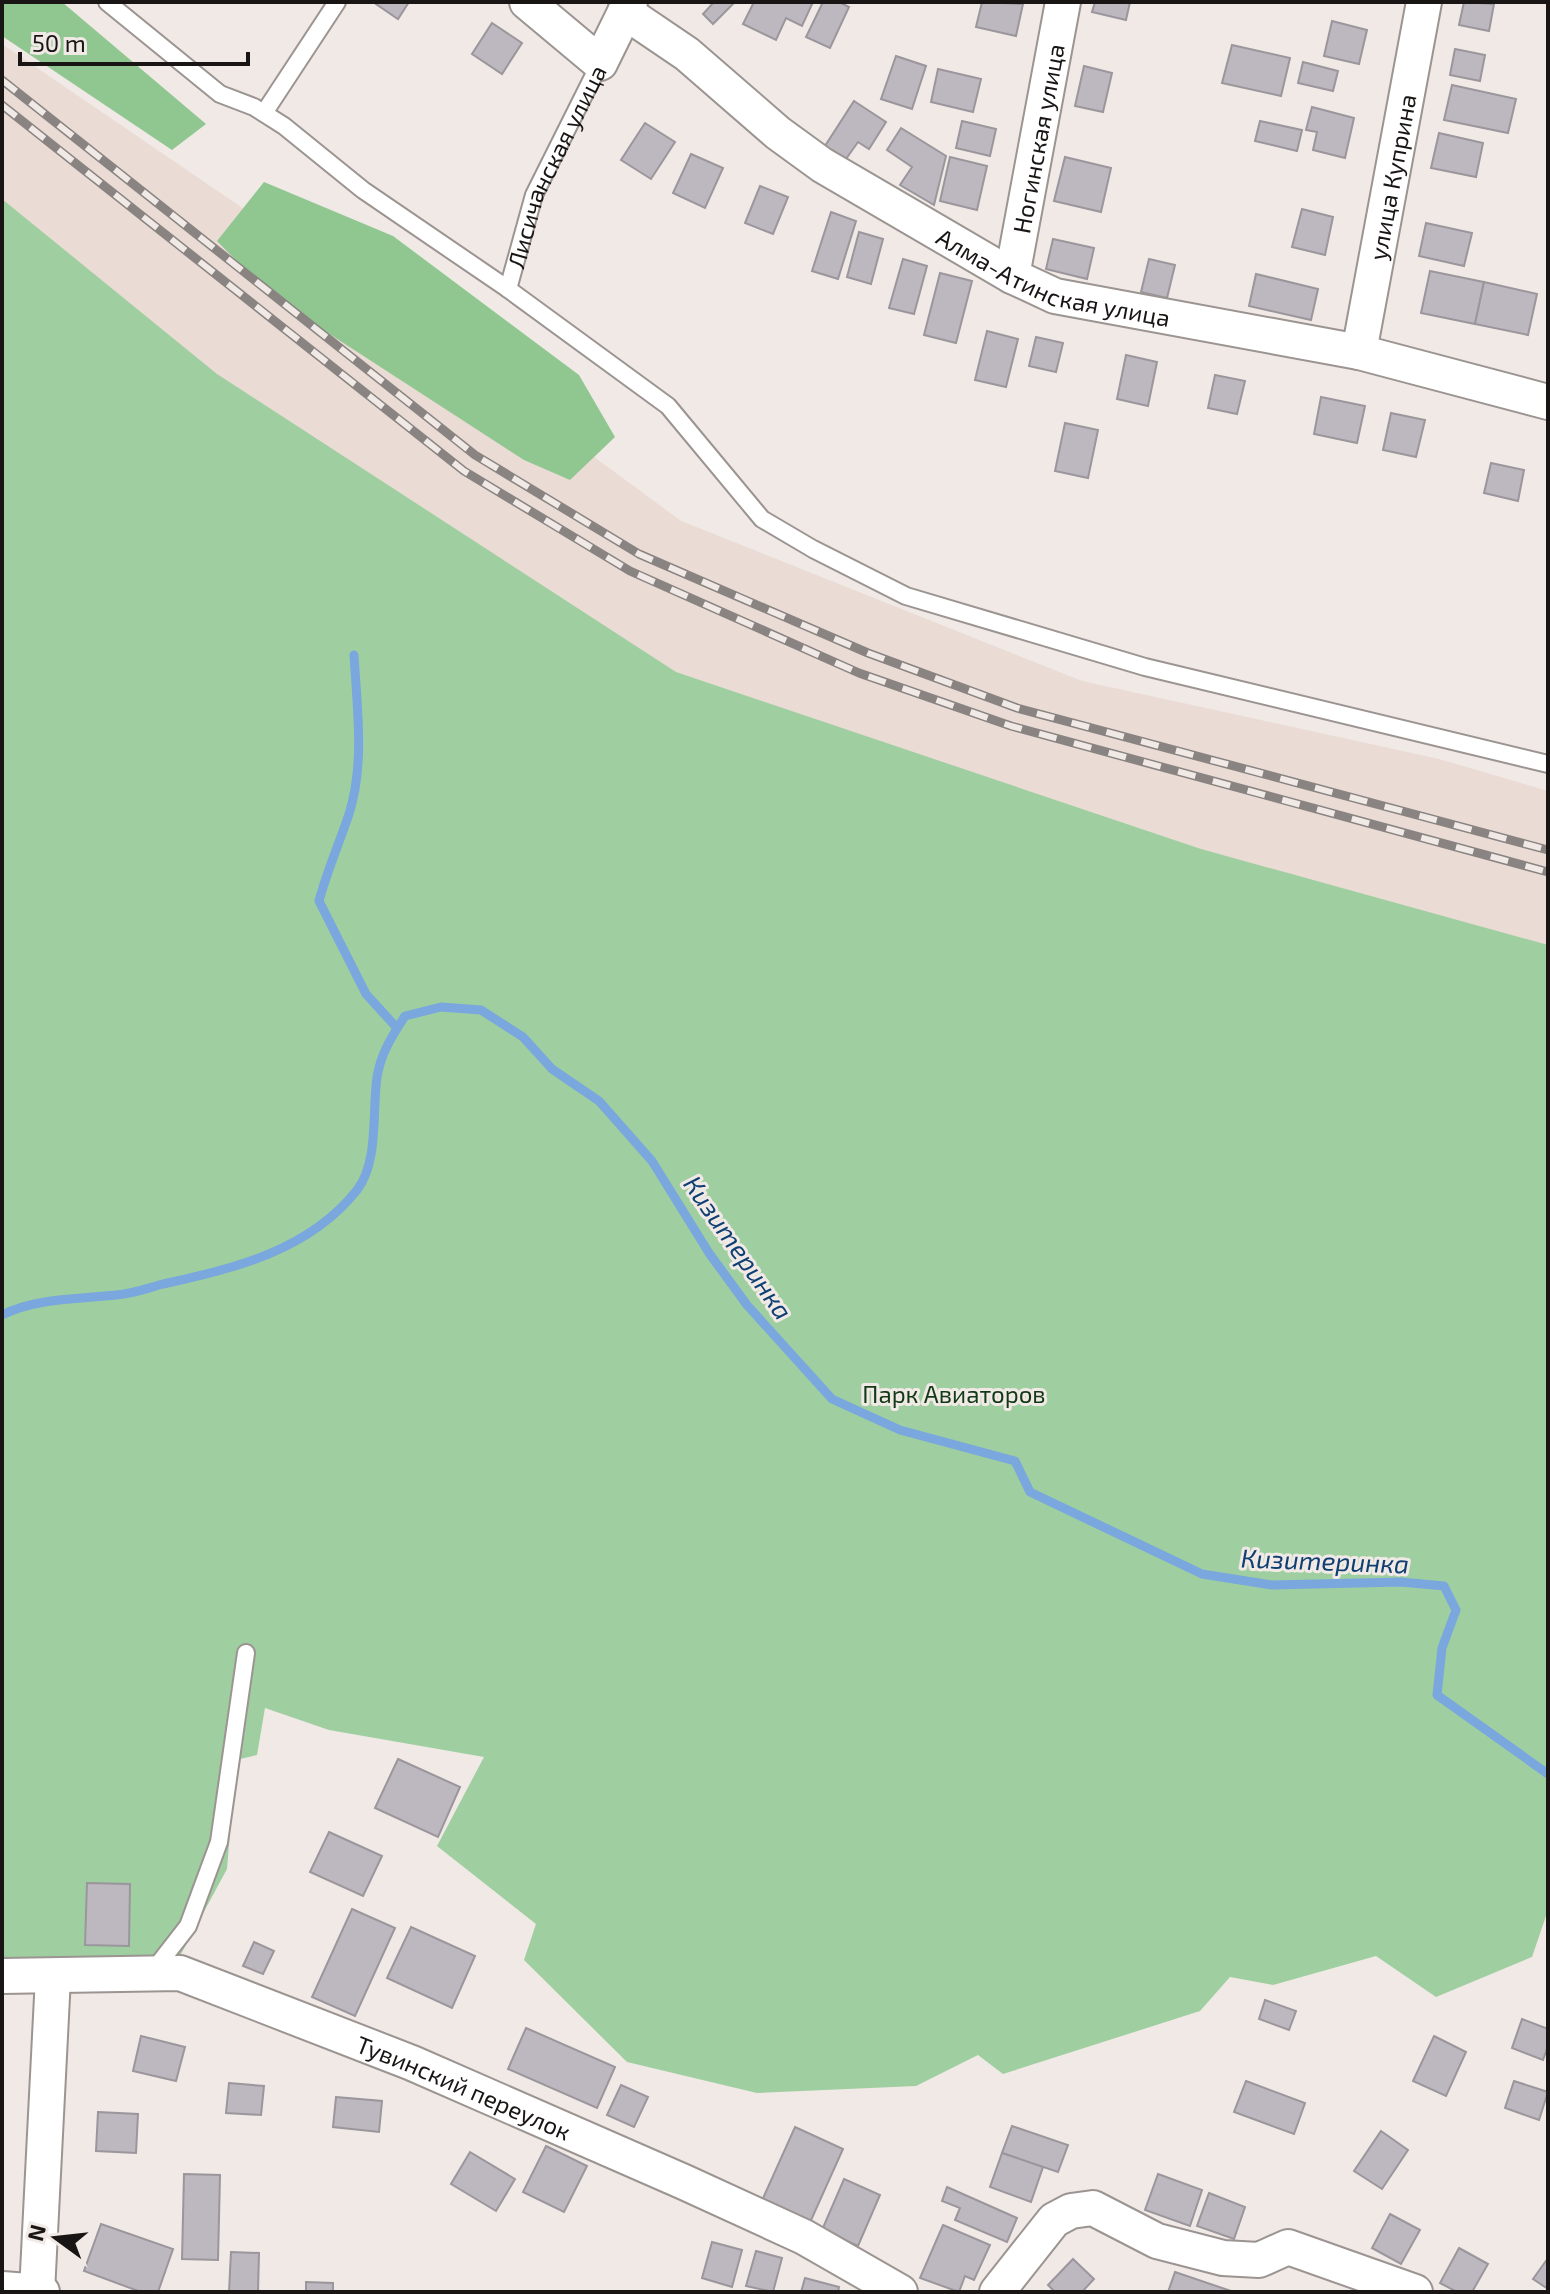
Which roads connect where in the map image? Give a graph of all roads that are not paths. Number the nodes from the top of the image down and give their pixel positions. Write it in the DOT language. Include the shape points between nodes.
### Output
graph roads {
  1 [pos="107,2"];
  2 [pos="337,2"];
  3 [pos="527,2"];
  4 [pos="1063,2"];
  5 [pos="1424,2"];
  6 [pos="628,7"];
  7 [pos="600,63"];
  8 [pos="264,113"];
  9 [pos="1012,276"];
  10 [pos="508,289"];
  11 [pos="1359,352"];
  12 [pos="1548,402"];
  13 [pos="1548,764"];
  14 [pos="246,1653"];
  15 [pos="151,1973"];
  16 [pos="2,1976"];
  17 [pos="53,1977"];
  18 [pos="2,2289"];
  19 [pos="39,2291"];
  20 [pos="900,2292"];
  21 [pos="997,2292"];
  22 [pos="1415,2292"];
  1 -- 8 [label="lane" via="220,94"];
  2 -- 8 [label="lane"];
  3 -- 7 [label="street"];
  4 -- 9 [label="street, Ногинская улица"];
  5 -- 11 [label="street, улица Куприна"];
  6 -- 7 [label="street, Лисичанская улица"];
  6 -- 9 [label="street, Алма-Атинская улица" via="822,165"];
  7 -- 10 [label="lane, Лисичанская улица" via="534,195"];
  8 -- 10 [label="lane" via="363,190"];
  9 -- 11 [label="street, Алма-Атинская улица" via="1055,296"];
  10 -- 13 [label="lane" via="668,406 762,519 906,596 1145,667"];
  11 -- 12 [label="street, Алма-Атинская улица"];
  14 -- 15 [label="lane" via="219,1842 188,1926"];
  15 -- 17 [label="street, Тувинский переулок"];
  15 -- 20 [label="street, Тувинский переулок" via="180,1973 412,2063 804,2237"];
  16 -- 17 [label="street, Тувинский переулок"];
  17 -- 19 [label="street"];
  18 -- 19 [label="street"];
  21 -- 22 [label="street" via="1054,2220 1093,2208 1157,2241 1223,2258 1259,2260 1288,2247"];
}
